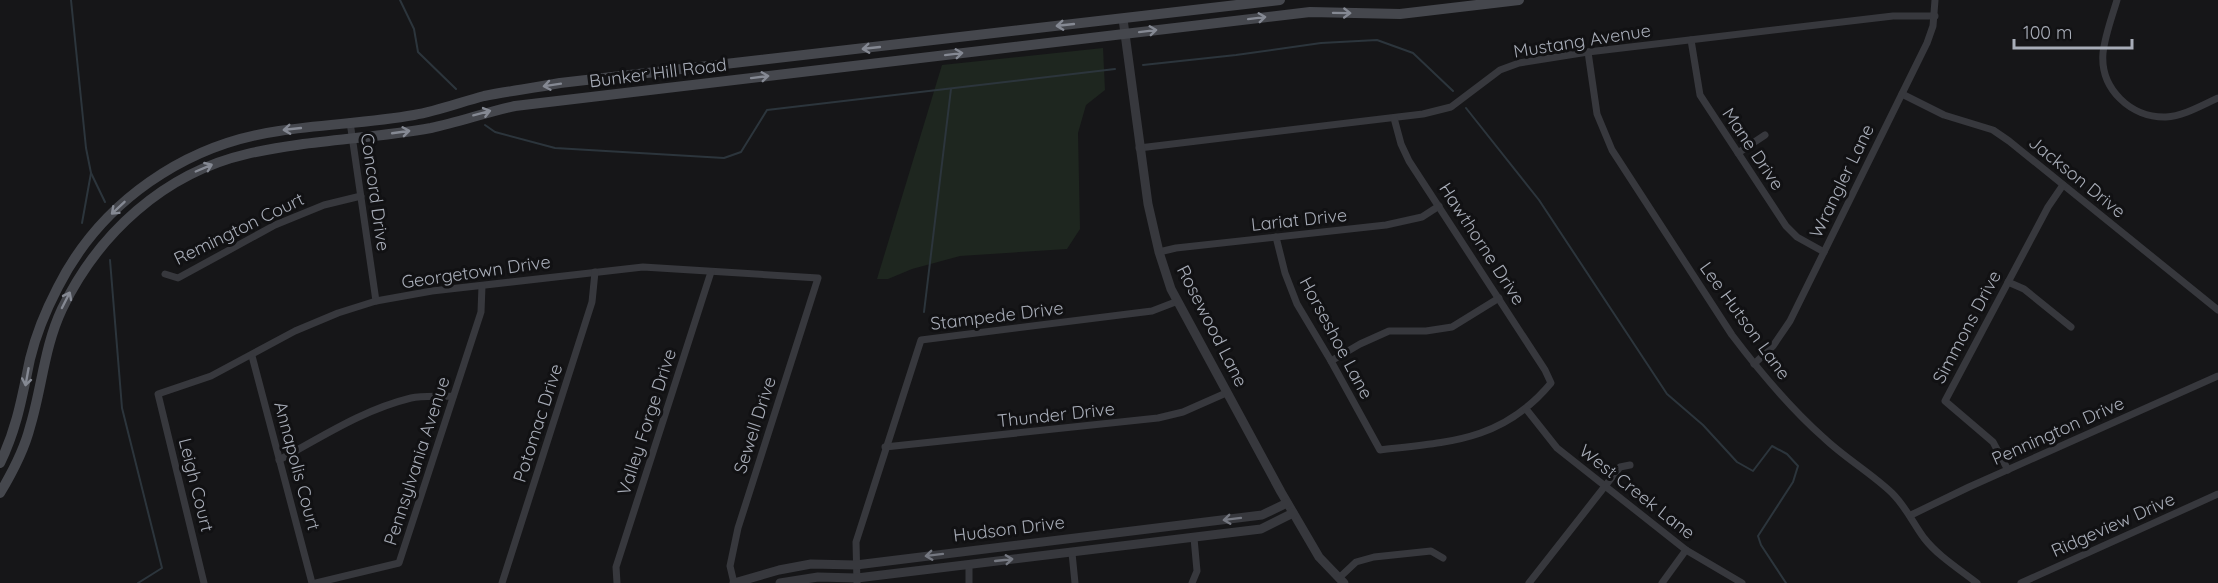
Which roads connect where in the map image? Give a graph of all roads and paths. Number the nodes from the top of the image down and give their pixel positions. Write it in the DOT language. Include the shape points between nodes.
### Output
graph roads {
  1 [pos="1280,0"];
  2 [pos="1519,0"];
  3 [pos="1935,0"];
  4 [pos="2117,0"];
  5 [pos="1935,16"];
  6 [pos="1123,19"];
  7 [pos="1124,34"];
  8 [pos="1691,40"];
  9 [pos="1588,52"];
  10 [pos="1902,94"];
  11 [pos="2218,98"];
  12 [pos="1394,118"];
  13 [pos="350,122"];
  14 [pos="1766,135"];
  15 [pos="352,139"];
  16 [pos="1139,148"];
  17 [pos="1738,153"];
  18 [pos="2063,185"];
  19 [pos="361,196"];
  20 [pos="1439,206"];
  21 [pos="1276,237"];
  22 [pos="1159,252"];
  23 [pos="1824,252"];
  24 [pos="596,272"];
  25 [pos="711,272"];
  26 [pos="165,274"];
  27 [pos="818,278"];
  28 [pos="2008,282"];
  29 [pos="482,286"];
  30 [pos="1499,298"];
  31 [pos="376,301"];
  32 [pos="1178,301"];
  33 [pos="2218,310"];
  34 [pos="42,323"];
  35 [pos="2071,327"];
  36 [pos="54,328"];
  37 [pos="252,356"];
  38 [pos="1331,361"];
  39 [pos="1754,364"];
  40 [pos="2218,376"];
  41 [pos="1226,393"];
  42 [pos="158,394"];
  43 [pos="453,396"];
  44 [pos="1526,409"];
  45 [pos="12,436"];
  46 [pos="25,442"];
  47 [pos="885,447"];
  48 [pos="279,460"];
  49 [pos="0,463"];
  50 [pos="1630,465"];
  51 [pos="2008,470"];
  52 [pos="1606,485"];
  53 [pos="0,493"];
  54 [pos="2218,494"];
  55 [pos="1287,503"];
  56 [pos="1293,513"];
  57 [pos="1911,515"];
  58 [pos="1194,538"];
  59 [pos="1686,550"];
  60 [pos="1072,553"];
  61 [pos="1443,558"];
  62 [pos="969,564"];
  63 [pos="856,565"];
  64 [pos="857,580"];
  65 [pos="1342,580"];
  66 [pos="204,583"];
  67 [pos="312,583"];
  68 [pos="316,583"];
  69 [pos="502,583"];
  70 [pos="617,583"];
  71 [pos="734,583"];
  72 [pos="780,583"];
  73 [pos="969,583"];
  74 [pos="1075,583"];
  75 [pos="1192,583"];
  76 [pos="1529,583"];
  77 [pos="1662,583"];
  78 [pos="1743,583"];
  79 [pos="1977,583"];
  80 [pos="2020,583"];
  1 -- 6 [label="main road, Bunker Hill Road"];
  7 -- 2 [label="main road, Bunker Hill Road, one-way" via="1310,12 1400,14"];
  3 -- 5 [label="street, Wrangler Lane"];
  4 -- 11 [label="street" via="2103,55 2104,70 2116,94 2127,105 2139,112 2167,117"];
  5 -- 8 [label="street, Mustang Avenue" via="1893,16"];
  5 -- 10 [label="street, Wrangler Lane" via="1927,43"];
  6 -- 7 [label="street, Rosewood Lane"];
  6 -- 13 [label="main road, Bunker Hill Road, one-way" via="560,83 482,97 414,116"];
  15 -- 7 [label="main road, Bunker Hill Road, one-way" via="432,128 515,106"];
  7 -- 16 [label="street, Rosewood Lane"];
  8 -- 9 [label="street, Mustang Avenue"];
  8 -- 17 [label="street, Mane Drive" via="1700,95"];
  9 -- 12 [label="street, Mustang Avenue" via="1519,63 1500,70 1451,107"];
  9 -- 39 [label="street, Lee Hutson Lane" via="1597,114 1612,150"];
  10 -- 18 [label="street, Jackson Drive" via="1944,115 1993,130"];
  10 -- 23 [label="street, Wrangler Lane"];
  12 -- 16 [label="street, Mustang Avenue"];
  12 -- 20 [label="street, Hawthorne Drive" via="1409,161"];
  13 -- 15 [label="street, Concord Drive"];
  13 -- 34 [label="main road, Bunker Hill Road, one-way" via="277,131 220,144 164,172 123,202 91,236 62,280"];
  14 -- 17 [label="street"];
  15 -- 19 [label="street, Concord Drive"];
  36 -- 15 [label="main road, Bunker Hill Road, one-way" via="80,276 106,241 131,215 172,184 245,154"];
  16 -- 22 [label="street, Rosewood Lane"];
  17 -- 23 [label="street, Mane Drive" via="1786,226"];
  18 -- 28 [label="street, Simmons Drive"];
  18 -- 33 [label="street, Jackson Drive"];
  19 -- 26 [label="street, Remington Court" via="324,205 275,225 178,278"];
  19 -- 31 [label="street, Concord Drive"];
  20 -- 21 [label="street, Lariat Drive" via="1422,217 1386,225"];
  20 -- 30 [label="street, Hawthorne Drive"];
  21 -- 22 [label="street, Lariat Drive"];
  21 -- 38 [label="street, Horseshoe Lane" via="1297,304"];
  22 -- 32 [label="street, Rosewood Lane"];
  23 -- 39 [label="street, Wrangler Lane" via="1784,332"];
  24 -- 25 [label="street, Georgetown Drive" via="644,267"];
  24 -- 29 [label="street, Georgetown Drive"];
  24 -- 69 [label="street, Potomac Drive" via="592,302"];
  25 -- 27 [label="street, Georgetown Drive"];
  25 -- 70 [label="street, Valley Forge Drive" via="616,567"];
  27 -- 71 [label="street, Sewell Drive" via="738,528 730,566"];
  28 -- 35 [label="street"];
  28 -- 51 [label="street, Simmons Drive" via="1945,401 1993,442"];
  29 -- 31 [label="street, Georgetown Drive"];
  29 -- 43 [label="street, Pennsylvania Avenue" via="481,312"];
  30 -- 38 [label="street" via="1452,327 1426,332 1389,331"];
  30 -- 44 [label="street, Hawthorne Drive" via="1551,383"];
  31 -- 37 [label="street, Georgetown Drive" via="327,317"];
  32 -- 41 [label="street, Rosewood Lane"];
  32 -- 47 [label="street, Stampede Drive" via="1143,313 921,340"];
  34 -- 36 [label="main road"];
  34 -- 45 [label="main road, Bunker Hill Road, one-way"];
  36 -- 46 [label="main road, Bunker Hill Road"];
  37 -- 42 [label="street, Georgetown Drive" via="211,376"];
  37 -- 48 [label="street, Annapolis Court"];
  38 -- 44 [label="street, Horseshoe Lane" via="1380,450 1459,441 1496,428"];
  39 -- 57 [label="street, Lee Hutson Lane" via="1825,440 1890,491"];
  40 -- 51 [label="street, Pennington Drive"];
  41 -- 47 [label="street, Thunder Drive" via="1158,418"];
  41 -- 55 [label="street, Rosewood Lane"];
  42 -- 66 [label="street, Leigh Court"];
  43 -- 48 [label="street" via="413,398 378,408 335,427"];
  43 -- 68 [label="street, Pennsylvania Avenue" via="399,563"];
  44 -- 52 [label="street, West Creek Lane" via="1557,448"];
  45 -- 46 [label="main road"];
  45 -- 49 [label="main road, Bunker Hill Road"];
  46 -- 53 [label="main road, Bunker Hill Road"];
  47 -- 63 [label="street, Stampede Drive" via="856,542"];
  48 -- 67 [label="street, Annapolis Court"];
  50 -- 52 [label="street" via="1620,467"];
  51 -- 57 [label="street, Pennington Drive"];
  52 -- 59 [label="street, West Creek Lane"];
  52 -- 76 [label="street"];
  54 -- 80 [label="street, Ridgeview Drive"];
  55 -- 56 [label="street, Rosewood Lane"];
  55 -- 63 [label="street, Hudson Drive, one-way" via="1262,515"];
  56 -- 58 [label="street, Hudson Drive" via="1262,530"];
  56 -- 65 [label="street, Rosewood Lane" via="1319,556"];
  57 -- 79 [label="street, Lee Hutson Lane" via="1933,547"];
  58 -- 60 [label="street, Hudson Drive"];
  58 -- 75 [label="street" via="1197,572"];
  59 -- 77 [label="street"];
  59 -- 78 [label="street, West Creek Lane"];
  62 -- 60 [label="street, Hudson Drive, one-way"];
  60 -- 74 [label="street"];
  61 -- 65 [label="street" via="1431,551 1374,557 1356,562"];
  62 -- 64 [label="street, Hudson Drive"];
  62 -- 73 [label="street"];
  63 -- 64 [label="street, Stampede Drive"];
  63 -- 71 [label="street, Hudson Drive" via="811,564"];
  64 -- 72 [label="street, Hudson Drive" via="818,577"];
}
